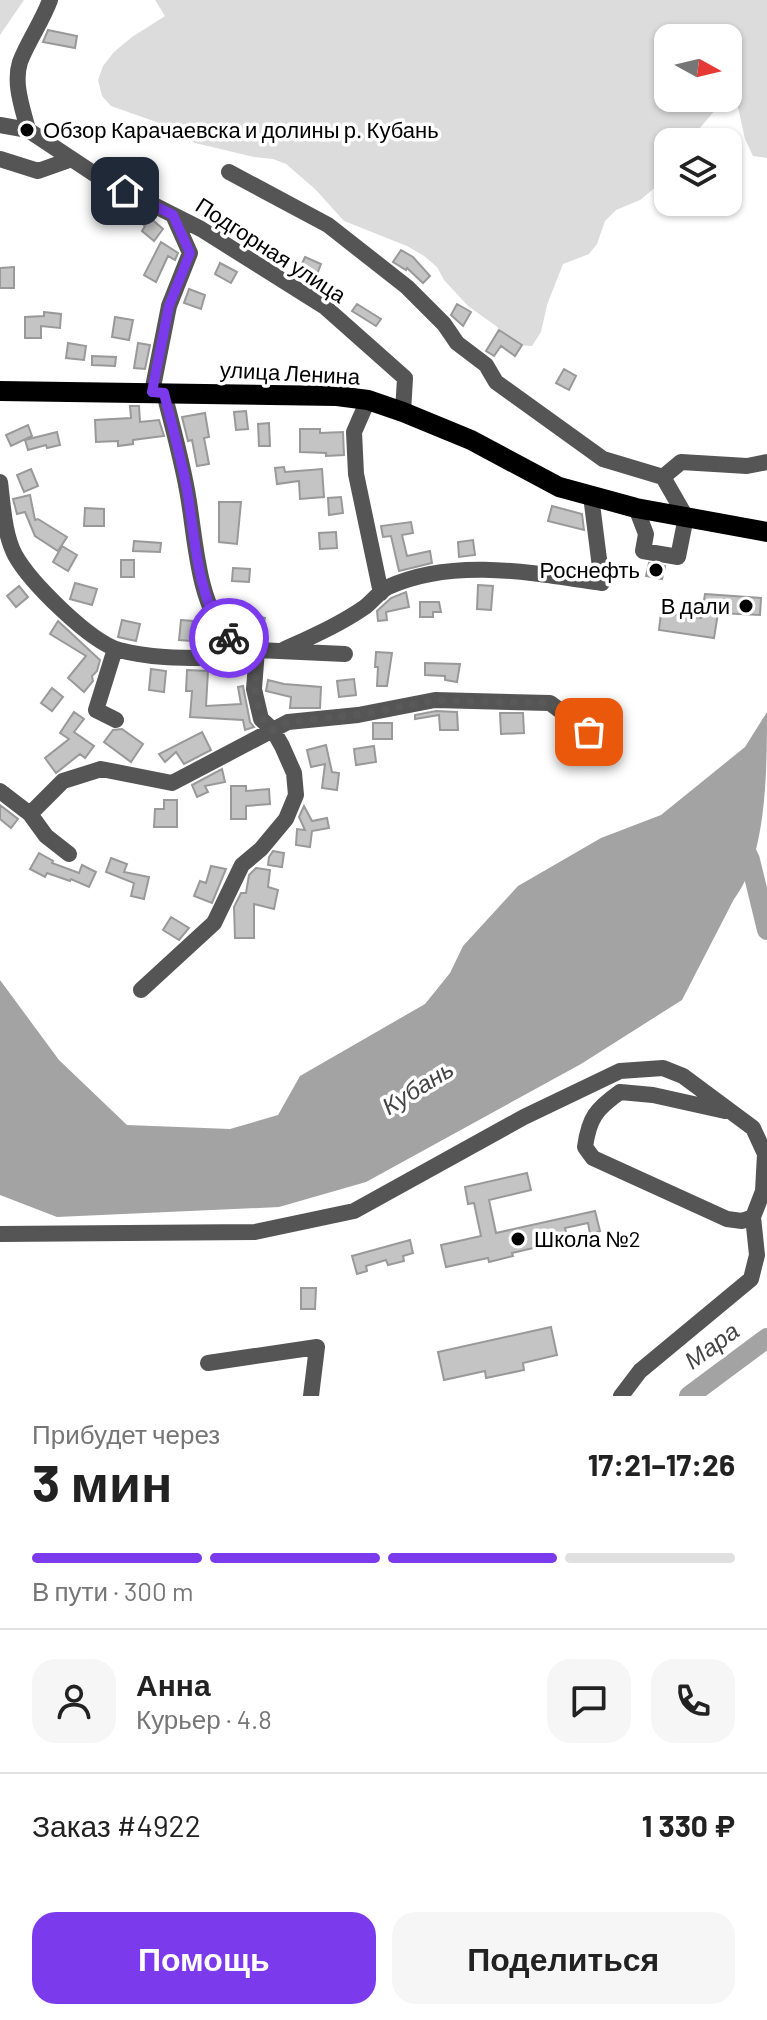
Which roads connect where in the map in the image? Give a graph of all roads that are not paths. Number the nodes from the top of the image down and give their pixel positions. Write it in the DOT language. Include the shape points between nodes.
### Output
graph roads {
  1 [pos="50,0"];
  2 [pos="0,125"];
  3 [pos="28,130"];
  4 [pos="0,159"];
  5 [pos="72,159"];
  6 [pos="229,172"];
  7 [pos="173,215"];
  8 [pos="0,391"];
  9 [pos="158,392"];
  10 [pos="368,400"];
  11 [pos="403,412"];
  12 [pos="767,462"];
  13 [pos="663,477"];
  14 [pos="0,482"];
  15 [pos="591,496"];
  16 [pos="636,508"];
  17 [pos="686,517"];
  18 [pos="767,532"];
  19 [pos="381,593"];
  20 [pos="228,638"];
  21 [pos="115,649"];
  22 [pos="257,650"];
  23 [pos="278,653"];
  24 [pos="345,654"];
  25 [pos="116,720"];
  26 [pos="273,730"];
  27 [pos="589,732"];
  28 [pos="0,791"];
  29 [pos="30,814"];
  30 [pos="69,854"];
  31 [pos="141,990"];
  32 [pos="731,1112"];
  33 [pos="753,1217"];
  34 [pos="0,1234"];
  35 [pos="208,1363"];
  36 [pos="311,1396"];
  37 [pos="621,1396"];
  1 -- 3 [label="street" via="19,64 18,88"];
  2 -- 3 [label="street"];
  3 -- 5 [label="street, Подгорная улица"];
  4 -- 5 [label="street" via="38,171"];
  5 -- 7 [label="street, Подгорная улица"];
  6 -- 13 [label="street" via="328,225 407,287 457,343 486,365 496,382 603,459"];
  7 -- 9 [label="street" via="190,253 169,306"];
  7 -- 11 [label="street, Подгорная улица" via="325,307 405,378"];
  8 -- 9 [label="main road, улица Ленина"];
  9 -- 10 [label="main road, улица Ленина"];
  9 -- 20 [label="street" via="187,488 203,584 215,622"];
  10 -- 11 [label="main road, улица Ленина"];
  10 -- 19 [label="street" via="354,432 356,474"];
  11 -- 15 [label="main road, улица Ленина" via="471,440 559,487"];
  12 -- 13 [label="street" via="681,462"];
  13 -- 17 [label="street"];
  14 -- 21 [label="street" via="14,553 36,585"];
  15 -- 16 [label="main road, улица Ленина"];
  15 -- 19 [label="street" via="602,583 485,569 413,578"];
  16 -- 17 [label="main road, улица Ленина"];
  16 -- 17 [label="street" via="646,534 643,551 678,557"];
  17 -- 18 [label="main road, улица Ленина"];
  19 -- 23 [label="street" via="331,628"];
  20 -- 21 [label="street" via="211,658 159,658"];
  20 -- 22 [label="street"];
  21 -- 25 [label="street" via="96,710"];
  22 -- 23 [label="street"];
  22 -- 26 [label="street" via="254,689 261,719"];
  23 -- 24 [label="street"];
  26 -- 27 [label="street" via="288,722 435,700 550,703"];
  26 -- 29 [label="street" via="172,783 101,769 63,781"];
  26 -- 31 [label="street" via="294,773 296,795 286,819 242,865 214,923"];
  28 -- 29 [label="street"];
  29 -- 30 [label="street"];
  32 -- 33 [label="street" via="753,1128 765,1154 763,1191"];
  32 -- 33 [label="street" via="620,1092 598,1108 585,1147 593,1158 727,1219"];
  32 -- 34 [label="street" via="683,1076 663,1068 620,1071 524,1117 354,1211 255,1232"];
  33 -- 37 [label="street" via="757,1255 751,1279 640,1371"];
  35 -- 36 [label="street" via="317,1347"];
}
